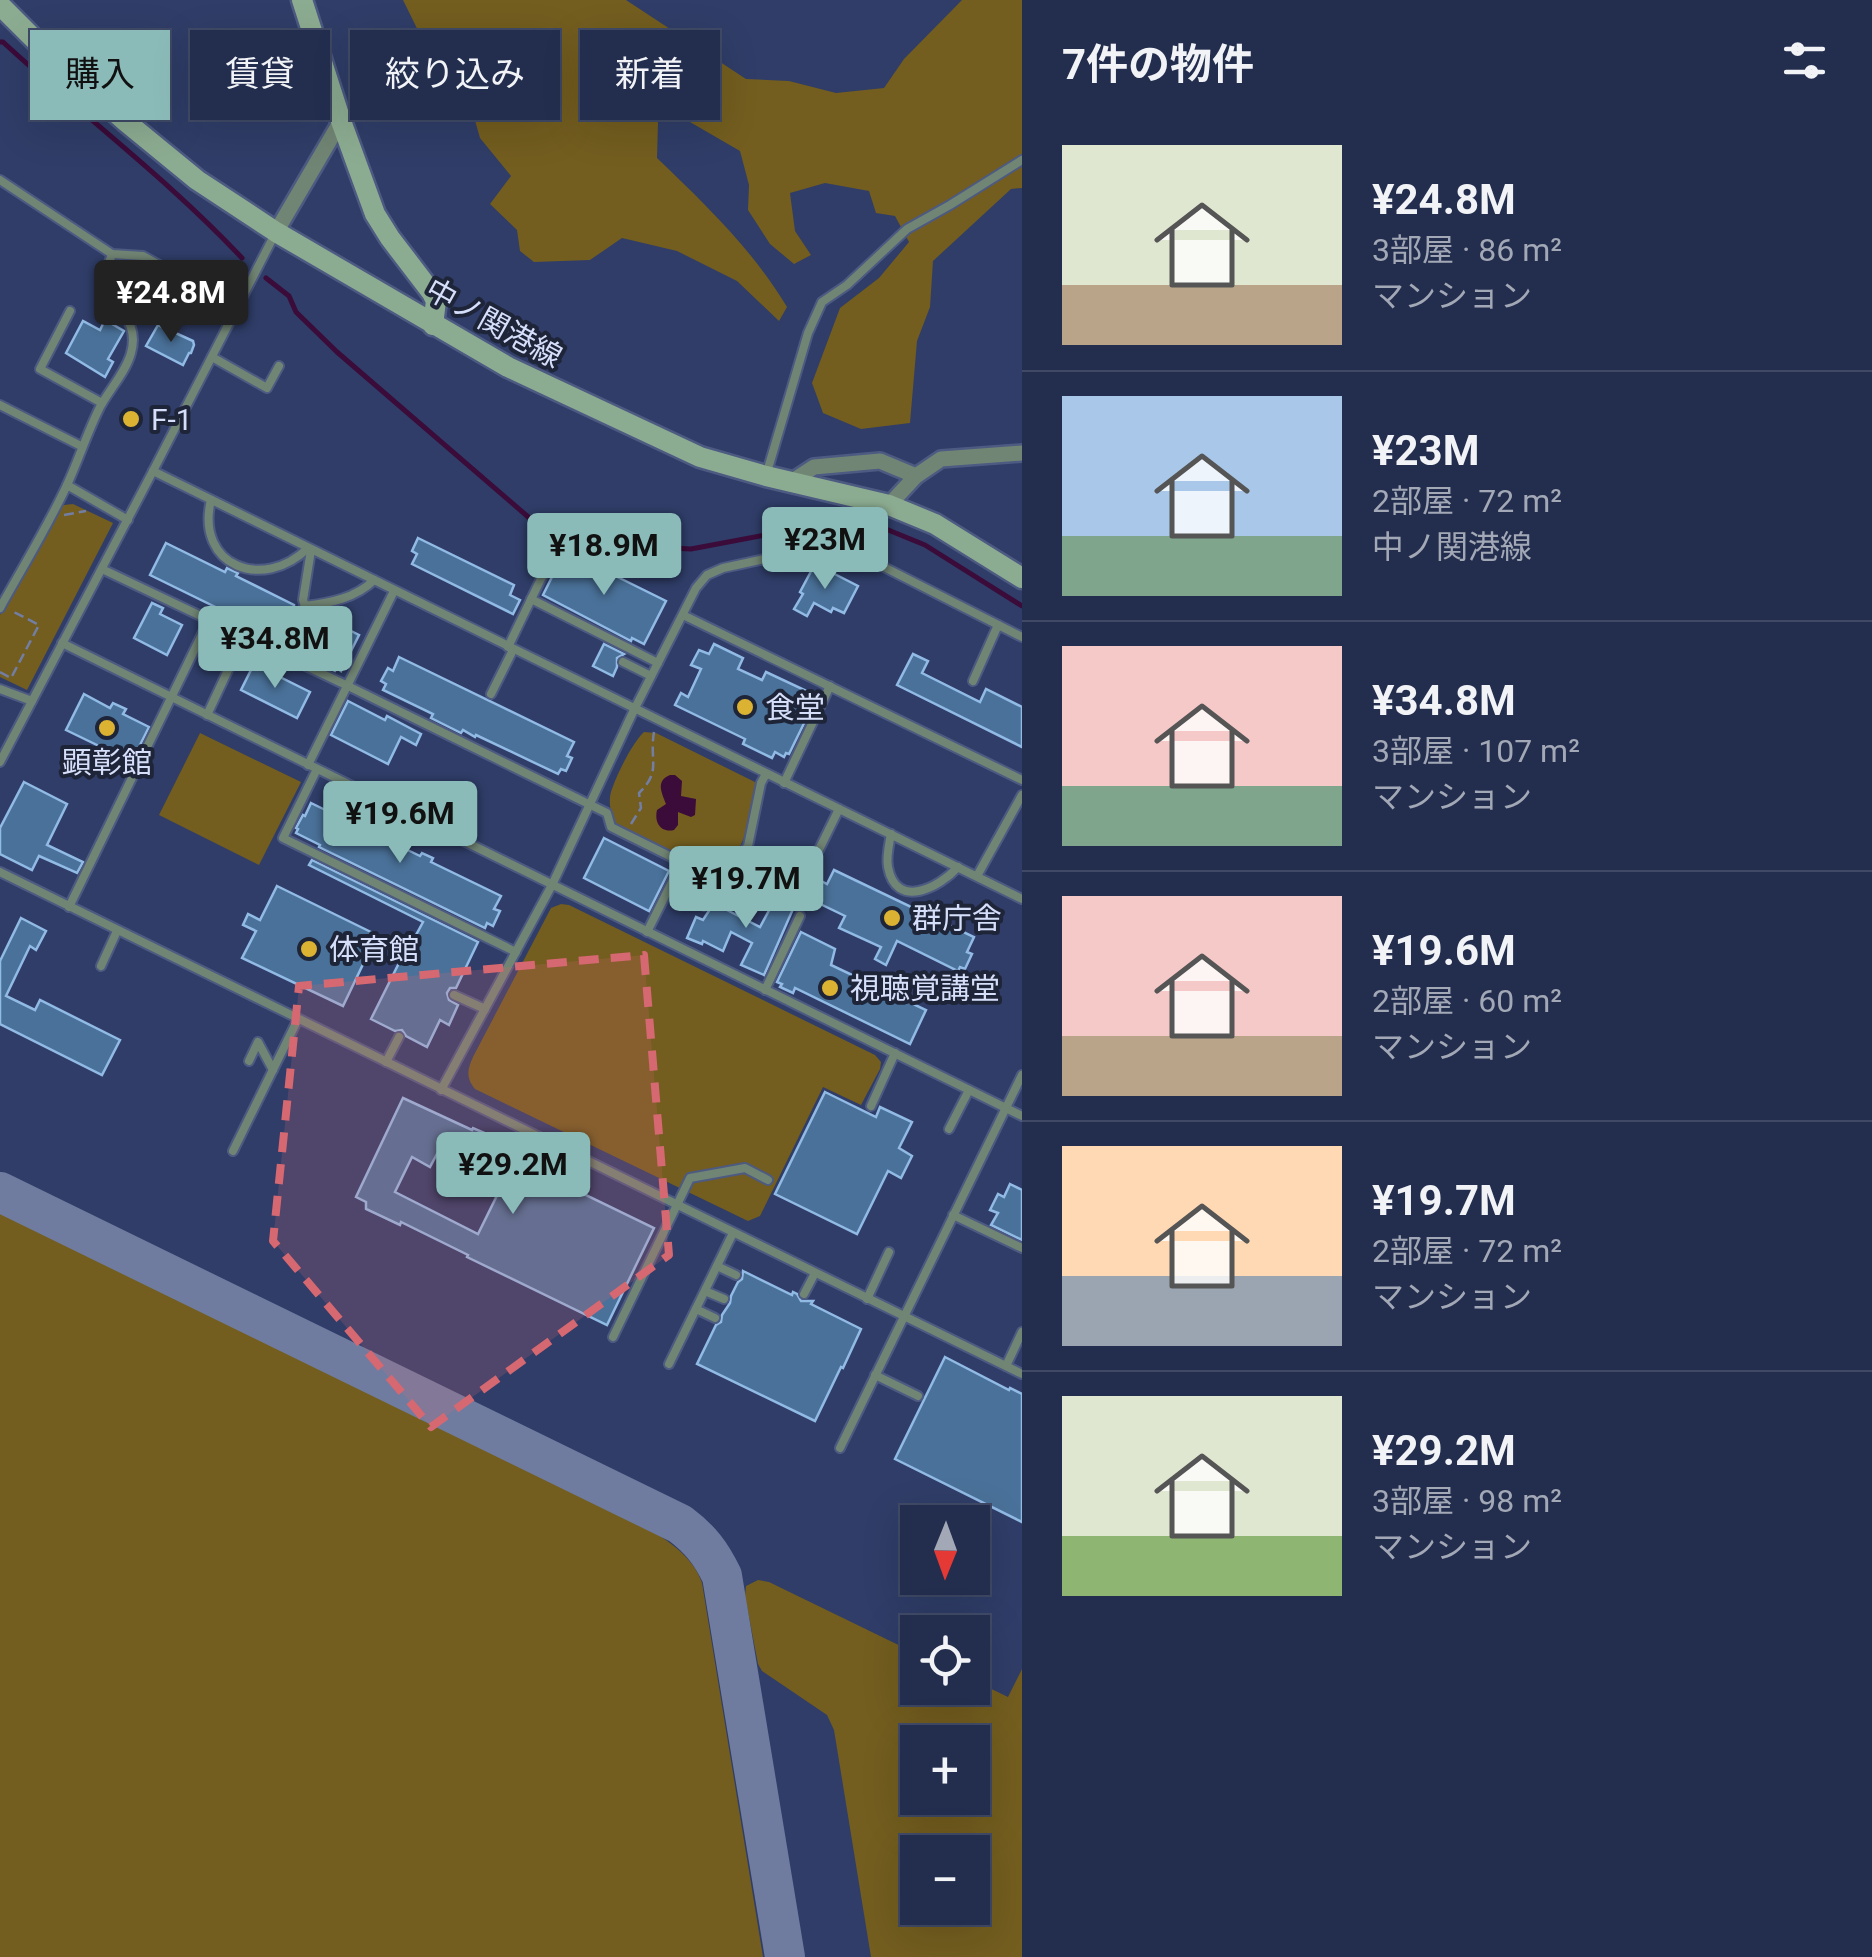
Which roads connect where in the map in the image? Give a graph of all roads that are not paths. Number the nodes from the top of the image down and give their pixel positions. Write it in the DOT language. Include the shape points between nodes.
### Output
graph roads {
  1 [pos="302,0"];
  2 [pos="0,5"];
  3 [pos="340,120"];
  4 [pos="1022,160"];
  5 [pos="0,180"];
  6 [pos="276,232"];
  7 [pos="112,254"];
  8 [pos="237,308"];
  9 [pos="70,310"];
  10 [pos="433,325"];
  11 [pos="212,357"];
  12 [pos="280,366"];
  13 [pos="102,403"];
  14 [pos="0,405"];
  15 [pos="82,446"];
  16 [pos="1022,453"];
  17 [pos="154,472"];
  18 [pos="766,476"];
  19 [pos="916,476"];
  20 [pos="790,482"];
  21 [pos="67,485"];
  22 [pos="210,500"];
  23 [pos="889,504"];
  24 [pos="128,520"];
  25 [pos="310,549"];
  26 [pos="553,554"];
  27 [pos="102,568"];
  28 [pos="1022,578"];
  29 [pos="374,580"];
  30 [pos="394,590"];
  31 [pos="531,600"];
  32 [pos="4,609"];
  33 [pos="682,615"];
  34 [pos="210,620"];
  35 [pos="998,626"];
  36 [pos="244,636"];
  37 [pos="1022,638"];
  38 [pos="62,643"];
  39 [pos="510,648"];
  40 [pos="623,662"];
  41 [pos="658,663"];
  42 [pos="651,676"];
  43 [pos="973,681"];
  44 [pos="348,686"];
  45 [pos="830,686"];
  46 [pos="0,688"];
  47 [pos="491,694"];
  48 [pos="170,697"];
  49 [pos="32,702"];
  50 [pos="634,710"];
  51 [pos="207,715"];
  52 [pos="3,747"];
  53 [pos="0,762"];
  54 [pos="308,764"];
  55 [pos="317,769"];
  56 [pos="766,774"];
  57 [pos="1022,780"];
  58 [pos="784,782"];
  59 [pos="1022,795"];
  60 [pos="589,805"];
  61 [pos="838,809"];
  62 [pos="890,834"];
  63 [pos="682,862"];
  64 [pos="958,867"];
  65 [pos="0,872"];
  66 [pos="977,876"];
  67 [pos="718,880"];
  68 [pos="552,885"];
  69 [pos="1022,898"];
  70 [pos="704,906"];
  71 [pos="70,907"];
  72 [pos="800,916"];
  73 [pos="118,931"];
  74 [pos="647,932"];
  75 [pos="516,952"];
  76 [pos="101,966"];
  77 [pos="764,990"];
  78 [pos="454,995"];
  79 [pos="484,1009"];
  80 [pos="298,1019"];
  81 [pos="398,1037"];
  82 [pos="894,1054"];
  83 [pos="248,1061"];
  84 [pos="386,1062"];
  85 [pos="273,1070"];
  86 [pos="1022,1075"];
  87 [pos="441,1090"];
  88 [pos="970,1090"];
  89 [pos="872,1106"];
  90 [pos="1006,1108"];
  91 [pos="1022,1116"];
  92 [pos="948,1130"];
  93 [pos="233,1151"];
  94 [pos="768,1180"];
  95 [pos="678,1205"];
  96 [pos="953,1215"];
  97 [pos="733,1232"];
  98 [pos="1022,1248"];
  99 [pos="889,1252"];
  100 [pos="717,1266"];
  101 [pos="815,1273"];
  102 [pos="736,1276"];
  103 [pos="705,1290"];
  104 [pos="804,1294"];
  105 [pos="724,1300"];
  106 [pos="867,1300"];
  107 [pos="696,1309"];
  108 [pos="903,1317"];
  109 [pos="715,1318"];
  110 [pos="1022,1332"];
  111 [pos="613,1337"];
  112 [pos="669,1364"];
  113 [pos="1006,1366"];
  114 [pos="1022,1374"];
  115 [pos="875,1375"];
  116 [pos="918,1396"];
  117 [pos="840,1448"];
  1 -- 3 [label="main road"];
  2 -- 6 [label="main road, 中ノ関港線" via="124,121"];
  3 -- 6 [label="street"];
  3 -- 10 [label="main road" via="375,214 432,292"];
  4 -- 18 [label="lane" via="907,229 822,302"];
  5 -- 7 [label="lane"];
  6 -- 8 [label="lane"];
  6 -- 10 [label="main road, 中ノ関港線"];
  7 -- 8 [label="lane" via="143,256"];
  7 -- 13 [label="lane" via="106,286 133,334 131,355"];
  8 -- 11 [label="lane"];
  9 -- 13 [label="lane" via="40,369"];
  10 -- 18 [label="main road, 中ノ関港線" via="700,457"];
  11 -- 12 [label="lane" via="266,388"];
  11 -- 17 [label="lane"];
  13 -- 15 [label="lane"];
  14 -- 15 [label="lane"];
  15 -- 21 [label="lane"];
  16 -- 19 [label="street" via="941,460"];
  17 -- 22 [label="lane"];
  17 -- 24 [label="lane"];
  18 -- 20 [label="main road, 中ノ関港線"];
  19 -- 20 [label="street" via="880,461 814,467"];
  19 -- 23 [label="street"];
  20 -- 23 [label="main road, 中ノ関港線"];
  21 -- 24 [label="lane"];
  21 -- 32 [label="lane"];
  22 -- 25 [label="lane"];
  22 -- 25 [label="lane" via="207,516 219,552 245,570 284,564"];
  23 -- 28 [label="main road, 中ノ関港線" via="936,524"];
  24 -- 27 [label="lane"];
  25 -- 29 [label="lane"];
  25 -- 29 [label="lane" via="303,609 358,593"];
  26 -- 31 [label="lane"];
  27 -- 34 [label="lane"];
  27 -- 38 [label="lane"];
  29 -- 30 [label="lane"];
  30 -- 39 [label="lane"];
  30 -- 44 [label="lane"];
  31 -- 39 [label="lane"];
  31 -- 41 [label="lane"];
  33 -- 35 [label="lane" via="707,575 830,545"];
  33 -- 41 [label="lane"];
  33 -- 45 [label="lane"];
  34 -- 36 [label="lane"];
  34 -- 48 [label="lane"];
  35 -- 37 [label="lane"];
  35 -- 43 [label="lane"];
  36 -- 44 [label="lane"];
  36 -- 51 [label="lane"];
  38 -- 48 [label="lane"];
  38 -- 49 [label="lane"];
  39 -- 47 [label="lane"];
  39 -- 50 [label="lane"];
  40 -- 42 [label="lane"];
  41 -- 42 [label="lane"];
  42 -- 50 [label="lane"];
  44 -- 54 [label="lane"];
  44 -- 60 [label="lane"];
  45 -- 57 [label="lane"];
  45 -- 58 [label="lane"];
  46 -- 49 [label="lane"];
  48 -- 51 [label="lane"];
  48 -- 71 [label="lane"];
  49 -- 52 [label="lane"];
  50 -- 56 [label="lane"];
  50 -- 60 [label="lane"];
  51 -- 54 [label="lane"];
  52 -- 53 [label="lane"];
  54 -- 55 [label="lane"];
  55 -- 68 [label="lane"];
  55 -- 75 [label="lane" via="283,838"];
  56 -- 58 [label="lane"];
  56 -- 67 [label="lane" via="748,846"];
  58 -- 61 [label="lane"];
  59 -- 66 [label="lane"];
  60 -- 63 [label="lane" via="607,814 612,827"];
  60 -- 68 [label="lane"];
  61 -- 62 [label="lane"];
  61 -- 67 [label="lane" via="803,882"];
  62 -- 64 [label="lane"];
  62 -- 64 [label="lane" via="888,867 908,892 920,893"];
  63 -- 67 [label="lane"];
  63 -- 74 [label="lane"];
  64 -- 66 [label="lane"];
  65 -- 71 [label="lane"];
  66 -- 69 [label="lane"];
  67 -- 70 [label="lane"];
  68 -- 74 [label="lane"];
  68 -- 75 [label="lane"];
  71 -- 73 [label="lane"];
  72 -- 77 [label="lane"];
  73 -- 76 [label="lane"];
  73 -- 80 [label="lane"];
  74 -- 77 [label="lane"];
  75 -- 79 [label="lane"];
  77 -- 82 [label="lane"];
  78 -- 79 [label="lane"];
  79 -- 87 [label="lane"];
  80 -- 84 [label="lane"];
  80 -- 85 [label="lane"];
  81 -- 84 [label="lane"];
  82 -- 88 [label="lane"];
  82 -- 89 [label="lane"];
  83 -- 85 [label="lane" via="258,1042"];
  84 -- 87 [label="lane"];
  85 -- 93 [label="lane"];
  86 -- 90 [label="lane"];
  87 -- 95 [label="lane"];
  88 -- 90 [label="lane"];
  88 -- 92 [label="lane"];
  90 -- 91 [label="lane"];
  90 -- 96 [label="lane"];
  94 -- 95 [label="lane" via="745,1168 690,1178"];
  95 -- 97 [label="lane"];
  95 -- 111 [label="lane"];
  96 -- 98 [label="lane"];
  96 -- 108 [label="lane"];
  97 -- 100 [label="lane"];
  97 -- 101 [label="lane"];
  99 -- 106 [label="lane"];
  100 -- 102 [label="lane"];
  100 -- 103 [label="lane"];
  101 -- 104 [label="lane"];
  101 -- 106 [label="lane"];
  103 -- 105 [label="lane"];
  103 -- 107 [label="lane"];
  106 -- 108 [label="lane"];
  107 -- 109 [label="lane"];
  107 -- 112 [label="lane"];
  108 -- 113 [label="lane"];
  108 -- 115 [label="lane"];
  110 -- 113 [label="lane"];
  113 -- 114 [label="lane"];
  115 -- 116 [label="lane"];
  115 -- 117 [label="lane"];
}
